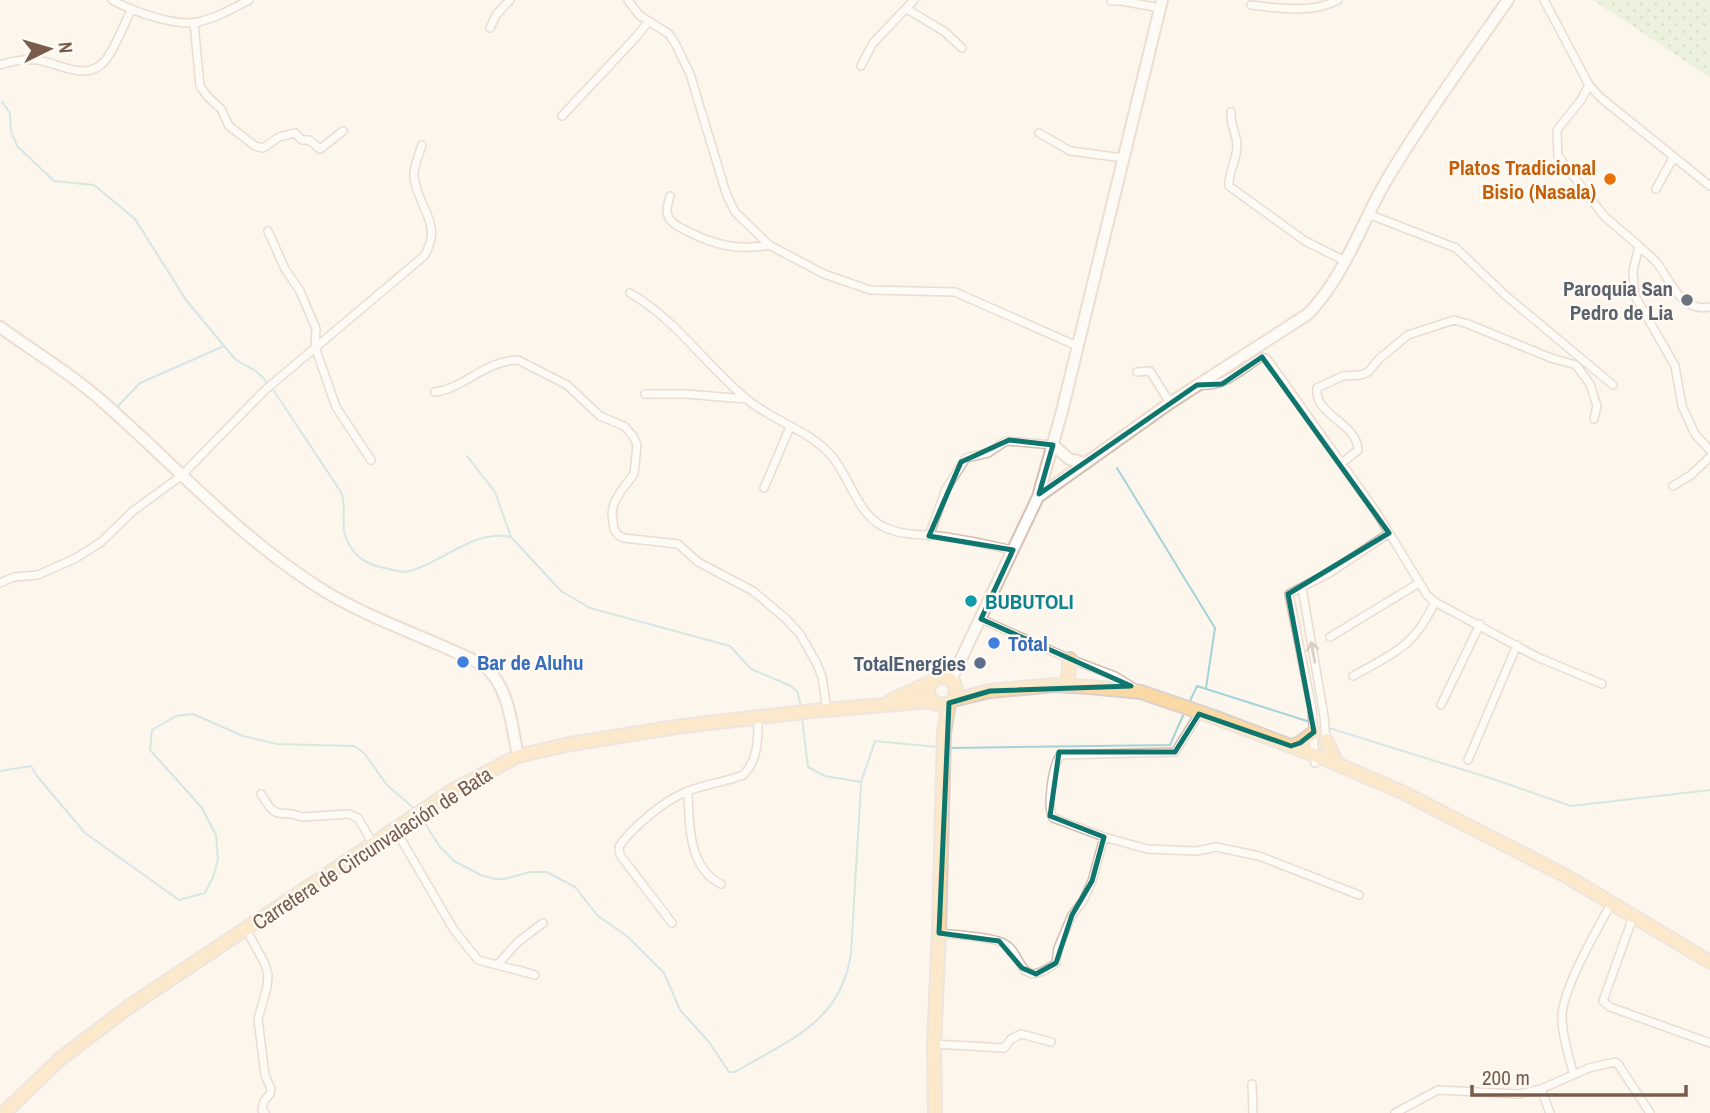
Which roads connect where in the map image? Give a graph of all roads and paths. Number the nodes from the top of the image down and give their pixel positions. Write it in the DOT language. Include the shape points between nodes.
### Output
graph roads {
  1 [pos="112,0"];
  2 [pos="248,0"];
  3 [pos="510,0"];
  4 [pos="628,0"];
  5 [pos="914,0"];
  6 [pos="1338,0"];
  7 [pos="1508,0"];
  8 [pos="1544,0"];
  9 [pos="1111,1"];
  10 [pos="1161,4"];
  11 [pos="1251,5"];
  12 [pos="132,9"];
  13 [pos="907,9"];
  14 [pos="648,22"];
  15 [pos="194,23"];
  16 [pos="490,28"];
  17 [pos="962,48"];
  18 [pos="0,65"];
  19 [pos="861,66"];
  20 [pos="1589,85"];
  21 [pos="1231,112"];
  22 [pos="562,116"];
  23 [pos="343,131"];
  24 [pos="1039,133"];
  25 [pos="422,145"];
  26 [pos="1124,158"];
  27 [pos="1673,158"];
  28 [pos="1710,186"];
  29 [pos="1656,189"];
  30 [pos="670,196"];
  31 [pos="1368,214"];
  32 [pos="268,231"];
  33 [pos="769,246"];
  34 [pos="1640,247"];
  35 [pos="1345,261"];
  36 [pos="630,293"];
  37 [pos="1710,307"];
  38 [pos="0,327"];
  39 [pos="315,346"];
  40 [pos="1077,346"];
  41 [pos="1137,372"];
  42 [pos="1197,385"];
  43 [pos="1613,385"];
  44 [pos="435,392"];
  45 [pos="645,394"];
  46 [pos="747,399"];
  47 [pos="1170,403"];
  48 [pos="1594,419"];
  49 [pos="790,426"];
  50 [pos="1053,445"];
  51 [pos="1710,450"];
  52 [pos="1710,457"];
  53 [pos="371,460"];
  54 [pos="1086,463"];
  55 [pos="1342,463"];
  56 [pos="181,476"];
  57 [pos="1673,486"];
  58 [pos="764,488"];
  59 [pos="1038,497"];
  60 [pos="1389,533"];
  61 [pos="929,536"];
  62 [pos="1013,550"];
  63 [pos="0,572"];
  64 [pos="14,577"];
  65 [pos="0,583"];
  66 [pos="1419,583"];
  67 [pos="1302,588"];
  68 [pos="1435,602"];
  69 [pos="981,618"];
  70 [pos="1480,624"];
  71 [pos="1330,637"];
  72 [pos="1517,645"];
  73 [pos="1070,659"];
  74 [pos="1353,676"];
  75 [pos="945,681"];
  76 [pos="1602,684"];
  77 [pos="1067,685"];
  78 [pos="990,691"];
  79 [pos="1141,692"];
  80 [pos="933,702"];
  81 [pos="951,702"];
  82 [pos="880,705"];
  83 [pos="1441,705"];
  84 [pos="827,710"];
  85 [pos="1199,714"];
  86 [pos="758,717"];
  87 [pos="1320,734"];
  88 [pos="943,737"];
  89 [pos="1291,746"];
  90 [pos="518,756"];
  91 [pos="1468,760"];
  92 [pos="1324,762"];
  93 [pos="688,791"];
  94 [pos="261,794"];
  95 [pos="395,829"];
  96 [pos="1104,837"];
  97 [pos="373,844"];
  98 [pos="721,884"];
  99 [pos="1359,895"];
  100 [pos="1611,904"];
  101 [pos="1633,917"];
  102 [pos="543,923"];
  103 [pos="672,923"];
  104 [pos="246,929"];
  105 [pos="939,933"];
  106 [pos="1710,962"];
  107 [pos="498,964"];
  108 [pos="519,970"];
  109 [pos="1051,1042"];
  110 [pos="1710,1043"];
  111 [pos="934,1044"];
  112 [pos="1573,1073"];
  113 [pos="1252,1084"];
  114 [pos="1541,1088"];
  115 [pos="4,1113"];
  116 [pos="265,1113"];
  117 [pos="935,1113"];
  118 [pos="1253,1113"];
  119 [pos="1395,1113"];
  120 [pos="1550,1113"];
  121 [pos="1650,1113"];
  1 -- 12 [label="street"];
  2 -- 15 [label="street"];
  3 -- 16 [label="street"];
  4 -- 14 [label="street"];
  5 -- 13 [label="street"];
  6 -- 11 [label="street" via="1289,9"];
  7 -- 31 [label="street" via="1416,134"];
  8 -- 20 [label="street"];
  9 -- 10 [label="street"];
  10 -- 26 [label="street"];
  12 -- 15 [label="street"];
  12 -- 18 [label="street" via="106,60 94,69 73,70 39,60"];
  13 -- 17 [label="street"];
  13 -- 19 [label="street" via="873,43"];
  14 -- 22 [label="street"];
  14 -- 33 [label="street" via="669,34 690,74 735,212"];
  15 -- 23 [label="street" via="200,86 222,109 229,126 248,141 263,148 295,133 320,149"];
  20 -- 27 [label="street"];
  20 -- 34 [label="street" via="1557,130 1558,156 1604,216"];
  21 -- 35 [label="street" via="1230,127 1237,146 1229,186 1305,241"];
  24 -- 26 [label="street" via="1069,151"];
  25 -- 39 [label="street" via="414,176 432,226 432,244 424,256"];
  26 -- 40 [label="street"];
  27 -- 28 [label="street"];
  27 -- 29 [label="street"];
  30 -- 33 [label="street" via="669,218 706,241 731,248"];
  31 -- 35 [label="street"];
  31 -- 43 [label="street" via="1456,248 1504,296"];
  32 -- 39 [label="street" via="316,329"];
  33 -- 40 [label="street" via="824,274 870,290 956,292"];
  34 -- 37 [label="street" via="1655,260 1677,295 1695,306"];
  34 -- 51 [label="street" via="1633,271 1635,296 1675,366 1682,406 1695,434"];
  35 -- 42 [label="street" via="1327,293 1308,314"];
  36 -- 46 [label="street" via="674,326"];
  38 -- 56 [label="street" via="103,401"];
  39 -- 53 [label="street" via="336,407"];
  39 -- 56 [label="street"];
  40 -- 50 [label="street"];
  41 -- 47 [label="street" via="1150,371"];
  42 -- 47 [label="street"];
  42 -- 55 [label="street" via="1222,384 1262,357 1267,359"];
  44 -- 84 [label="street" via="491,366 519,359 567,385 600,416 624,426 637,445 634,474 614,503 618,536 678,544 698,562 753,591 800,634 822,677"];
  45 -- 46 [label="street"];
  46 -- 49 [label="street"];
  47 -- 54 [label="street"];
  48 -- 55 [label="street" via="1597,406 1590,384 1576,365 1454,320 1408,335 1368,372 1343,376 1317,388 1320,404 1358,442 1358,450"];
  49 -- 58 [label="street"];
  49 -- 61 [label="street" via="828,452 878,524 895,533"];
  50 -- 54 [label="street" via="1069,459"];
  50 -- 59 [label="street"];
  50 -- 61 [label="street" via="1006,441 988,453 966,458 946,489"];
  52 -- 57 [label="street"];
  54 -- 59 [label="street"];
  55 -- 60 [label="street"];
  56 -- 64 [label="street" via="76,558 38,575"];
  56 -- 90 [label="street" via="325,592 485,666 505,696"];
  59 -- 62 [label="street"];
  60 -- 66 [label="street"];
  60 -- 67 [label="street"];
  61 -- 62 [label="street"];
  62 -- 69 [label="street"];
  63 -- 64 [label="street"];
  64 -- 65 [label="street"];
  66 -- 68 [label="street"];
  66 -- 71 [label="street"];
  87 -- 67 [label="street, one-way" via="1324,716"];
  67 -- 87 [label="street" via="1289,594 1289,599"];
  68 -- 70 [label="street"];
  68 -- 74 [label="street" via="1424,626 1406,644"];
  69 -- 73 [label="street"];
  69 -- 75 [label="street"];
  70 -- 72 [label="street"];
  70 -- 83 [label="street"];
  72 -- 76 [label="street"];
  72 -- 91 [label="street"];
  73 -- 77 [label="main road"];
  73 -- 79 [label="street" via="1115,676"];
  75 -- 78 [label="main road"];
  75 -- 80 [label="main road" via="928,690"];
  75 -- 81 [label="main road" via="956,692"];
  75 -- 82 [label="main road, Carretera de Circunvalación de Bata"];
  77 -- 78 [label="main road"];
  77 -- 79 [label="main road"];
  78 -- 81 [label="main road"];
  79 -- 85 [label="main road"];
  80 -- 81 [label="main road"];
  80 -- 82 [label="main road, Carretera de Circunvalación de Bata"];
  80 -- 88 [label="main road"];
  81 -- 88 [label="main road"];
  82 -- 84 [label="main road, Carretera de Circunvalación de Bata"];
  84 -- 86 [label="main road, Carretera de Circunvalación de Bata"];
  85 -- 89 [label="main road"];
  85 -- 92 [label="main road"];
  85 -- 96 [label="street" via="1175,752 1060,755 1050,814"];
  86 -- 90 [label="main road, Carretera de Circunvalación de Bata"];
  86 -- 93 [label="street" via="757,753 744,775"];
  87 -- 89 [label="main road"];
  87 -- 92 [label="main road"];
  87 -- 92 [label="street"];
  88 -- 105 [label="main road"];
  89 -- 92 [label="main road"];
  90 -- 95 [label="main road, Carretera de Circunvalación de Bata" via="455,789"];
  92 -- 100 [label="main road" via="1463,823"];
  93 -- 98 [label="street" via="696,857 711,879"];
  93 -- 103 [label="street" via="637,827 619,847 620,855"];
  94 -- 97 [label="street" via="269,808 284,815 349,814 358,818"];
  95 -- 97 [label="main road, Carretera de Circunvalación de Bata"];
  95 -- 107 [label="street" via="464,943 478,960"];
  96 -- 99 [label="street" via="1147,849 1216,847 1259,856"];
  96 -- 105 [label="street" via="1092,881 1072,915 1056,963 1045,970 1027,971 999,941"];
  97 -- 104 [label="main road, Carretera de Circunvalación de Bata"];
  100 -- 101 [label="main road"];
  100 -- 112 [label="street" via="1590,941 1563,1010"];
  101 -- 106 [label="main road"];
  101 -- 110 [label="street" via="1603,1001"];
  102 -- 107 [label="street"];
  104 -- 115 [label="main road, Carretera de Circunvalación de Bata" via="95,1031"];
  104 -- 116 [label="street" via="268,975 258,1019 271,1089 264,1101"];
  105 -- 111 [label="main road"];
  107 -- 108 [label="street" via="535,975"];
  109 -- 111 [label="street" via="1021,1034 1004,1048"];
  111 -- 117 [label="main road"];
  112 -- 114 [label="street"];
  112 -- 121 [label="street" via="1615,1062"];
  113 -- 118 [label="street"];
  114 -- 119 [label="street" via="1519,1094 1438,1090"];
  114 -- 120 [label="street"];
}
